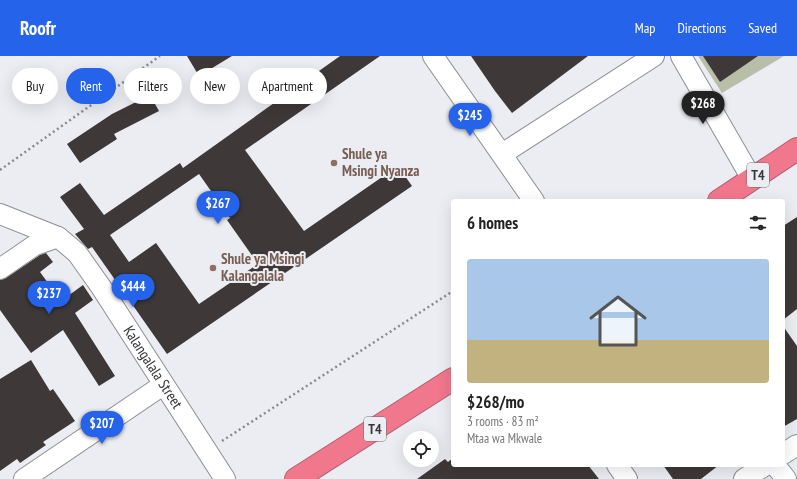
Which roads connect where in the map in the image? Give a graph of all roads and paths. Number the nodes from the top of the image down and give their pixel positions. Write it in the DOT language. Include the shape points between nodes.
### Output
graph roads {
  1 [pos="160,56"];
  2 [pos="433,56"];
  3 [pos="654,56"];
  4 [pos="681,56"];
  5 [pos="797,149"];
  6 [pos="502,154"];
  7 [pos="0,170"];
  8 [pos="752,179"];
  9 [pos="533,199"];
  10 [pos="722,199"];
  11 [pos="0,214"];
  12 [pos="58,237"];
  13 [pos="0,269"];
  14 [pos="451,292"];
  15 [pos="451,380"];
  16 [pos="163,385"];
  17 [pos="797,445"];
  18 [pos="206,451"];
  19 [pos="785,453"];
  20 [pos="619,467"];
  21 [pos="763,467"];
  22 [pos="777,467"];
  23 [pos="24,479"];
  24 [pos="225,479"];
  25 [pos="296,479"];
  26 [pos="627,479"];
  27 [pos="744,479"];
  28 [pos="786,479"];
  1 -- 7 [label="path"];
  2 -- 6 [label="street"];
  3 -- 6 [label="street"];
  4 -- 8 [label="street"];
  5 -- 8 [label="highway, T4"];
  6 -- 9 [label="street"];
  8 -- 10 [label="highway, T4"];
  11 -- 12 [label="street, Kalangalala Street"];
  12 -- 13 [label="street" via="35,245"];
  12 -- 16 [label="street, Kalangalala Street" via="77,253"];
  14 -- 18 [label="path"];
  15 -- 25 [label="highway, T4"];
  16 -- 18 [label="street, Kalangalala Street"];
  16 -- 23 [label="street"];
  17 -- 19 [label="street"];
  18 -- 24 [label="street, Kalangalala Street"];
  20 -- 26 [label="street"];
  21 -- 27 [label="street"];
  22 -- 28 [label="street"];
}
